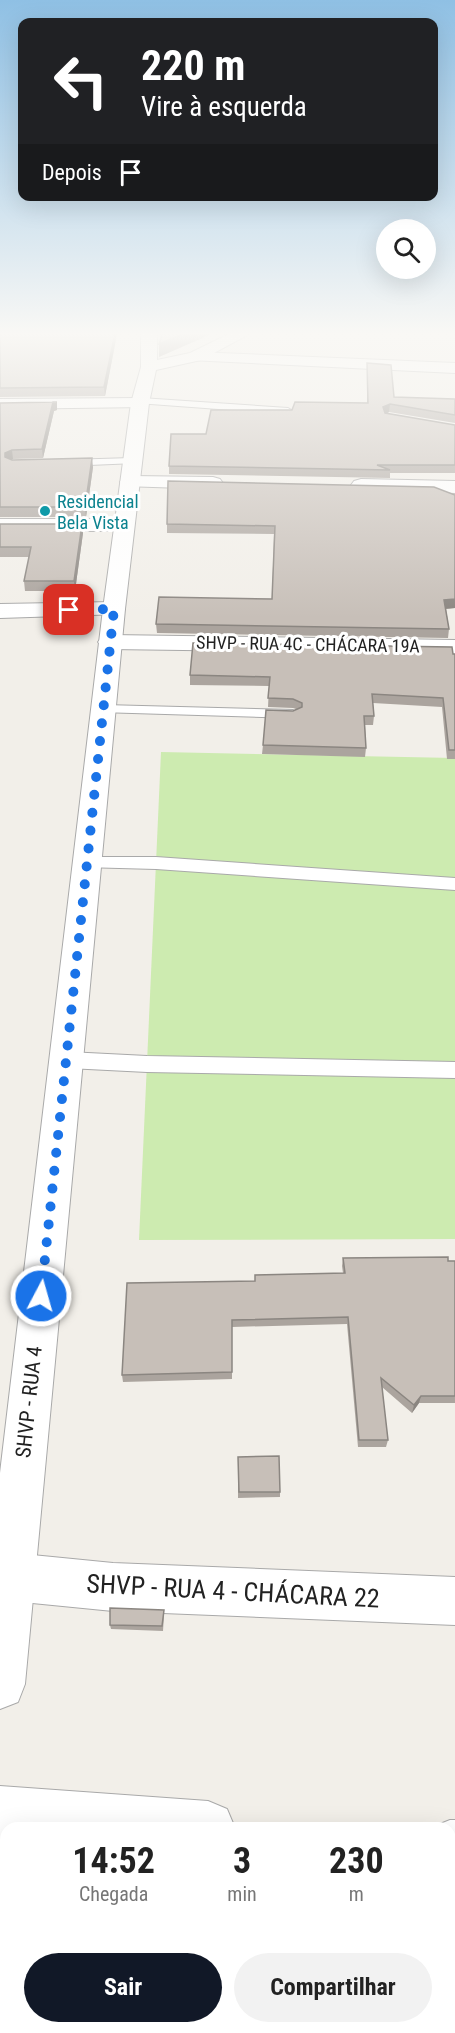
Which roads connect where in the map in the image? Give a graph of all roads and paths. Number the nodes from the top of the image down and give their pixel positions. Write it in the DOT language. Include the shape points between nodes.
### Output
graph roads {
  1 [pos="137,428"];
  2 [pos="49,463"];
  3 [pos="131,471"];
  4 [pos="235,484"];
  5 [pos="339,485"];
  6 [pos="455,487"];
  7 [pos="0,525"];
  8 [pos="124,525"];
  9 [pos="114,609"];
  10 [pos="0,611"];
  11 [pos="110,642"];
  12 [pos="455,647"];
  13 [pos="104,709"];
  14 [pos="293,714"];
  15 [pos="88,863"];
  16 [pos="455,884"];
  17 [pos="68,1060"];
  18 [pos="455,1070"];
  19 [pos="8,1508"];
  20 [pos="12,1577"];
  21 [pos="455,1601"];
  22 [pos="0,1684"];
  23 [pos="0,1813"];
  24 [pos="128,1822"];
  1 -- 3 [label="street, SHVP - RUA 4"];
  2 -- 3 [label="lane"];
  3 -- 4 [label="street"];
  3 -- 8 [label="street, SHVP - RUA 4"];
  5 -- 6 [label="street"];
  7 -- 8 [label="street"];
  8 -- 9 [label="street, SHVP - RUA 4"];
  9 -- 10 [label="street"];
  9 -- 11 [label="street, SHVP - RUA 4"];
  11 -- 12 [label="street, SHVP - RUA 4C - CHÁCARA 19A"];
  11 -- 13 [label="street, SHVP - RUA 4"];
  13 -- 14 [label="lane"];
  13 -- 15 [label="street, SHVP - RUA 4"];
  15 -- 16 [label="lane" via="156,863"];
  15 -- 17 [label="street, SHVP - RUA 4"];
  17 -- 18 [label="lane"];
  17 -- 19 [label="street, SHVP - RUA 4"];
  19 -- 20 [label="street, SHVP - RUA 4"];
  20 -- 21 [label="street, SHVP - RUA 4 - CHÁCARA 22" via="113,1587"];
  20 -- 22 [label="street, SHVP - RUA 4"];
  23 -- 24 [label="street"];
}
